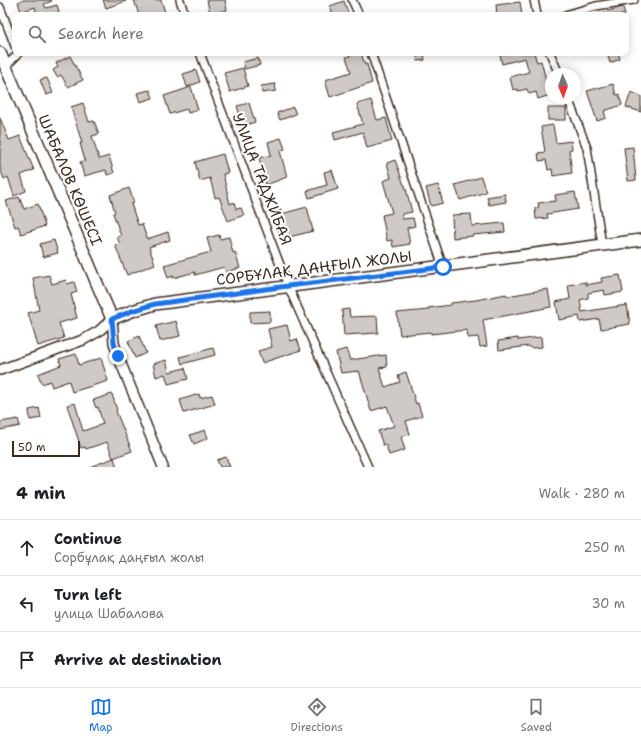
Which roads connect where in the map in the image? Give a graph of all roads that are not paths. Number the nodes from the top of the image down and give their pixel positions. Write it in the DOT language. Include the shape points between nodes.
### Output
graph roads {
  1 [pos="180,0"];
  2 [pos="352,0"];
  3 [pos="534,0"];
  4 [pos="634,0"];
  5 [pos="0,7"];
  6 [pos="184,12"];
  7 [pos="358,12"];
  8 [pos="536,12"];
  9 [pos="575,12"];
  10 [pos="12,38"];
  11 [pos="0,53"];
  12 [pos="16,56"];
  13 [pos="201,56"];
  14 [pos="372,56"];
  15 [pos="551,56"];
  16 [pos="6,66"];
  17 [pos="556,68"];
  18 [pos="570,104"];
  19 [pos="641,240"];
  20 [pos="602,245"];
  21 [pos="443,267"];
  22 [pos="288,286"];
  23 [pos="112,319"];
  24 [pos="0,370"];
  25 [pos="164,467"];
  26 [pos="368,467"];
  1 -- 6 [label="street"];
  2 -- 7 [label="street"];
  3 -- 8 [label="street"];
  4 -- 9 [label="street"];
  5 -- 10 [label="street"];
  11 -- 16 [label="main road, ШАБАЛОВ КӨШЕСІ"];
  12 -- 16 [label="street"];
  13 -- 22 [label="street, УЛИЦА ТАДЖИБАЯ"];
  14 -- 21 [label="street"];
  15 -- 17 [label="street"];
  16 -- 23 [label="main road, ШАБАЛОВ КӨШЕСІ"];
  18 -- 20 [label="street" via="587,148"];
  19 -- 20 [label="main road, СОРБҰЛАҚ ДАҢҒЫЛ ЖОЛЫ"];
  20 -- 21 [label="main road, СОРБҰЛАҚ ДАҢҒЫЛ ЖОЛЫ"];
  21 -- 22 [label="main road, СОРБҰЛАҚ ДАҢҒЫЛ ЖОЛЫ"];
  22 -- 23 [label="main road, СОРБҰЛАҚ ДАҢҒЫЛ ЖОЛЫ" via="155,304"];
  22 -- 26 [label="street, УЛИЦА ТАДЖИБАЯ"];
  23 -- 24 [label="street" via="99,331 83,340"];
  23 -- 25 [label="street" via="118,356"];
}
